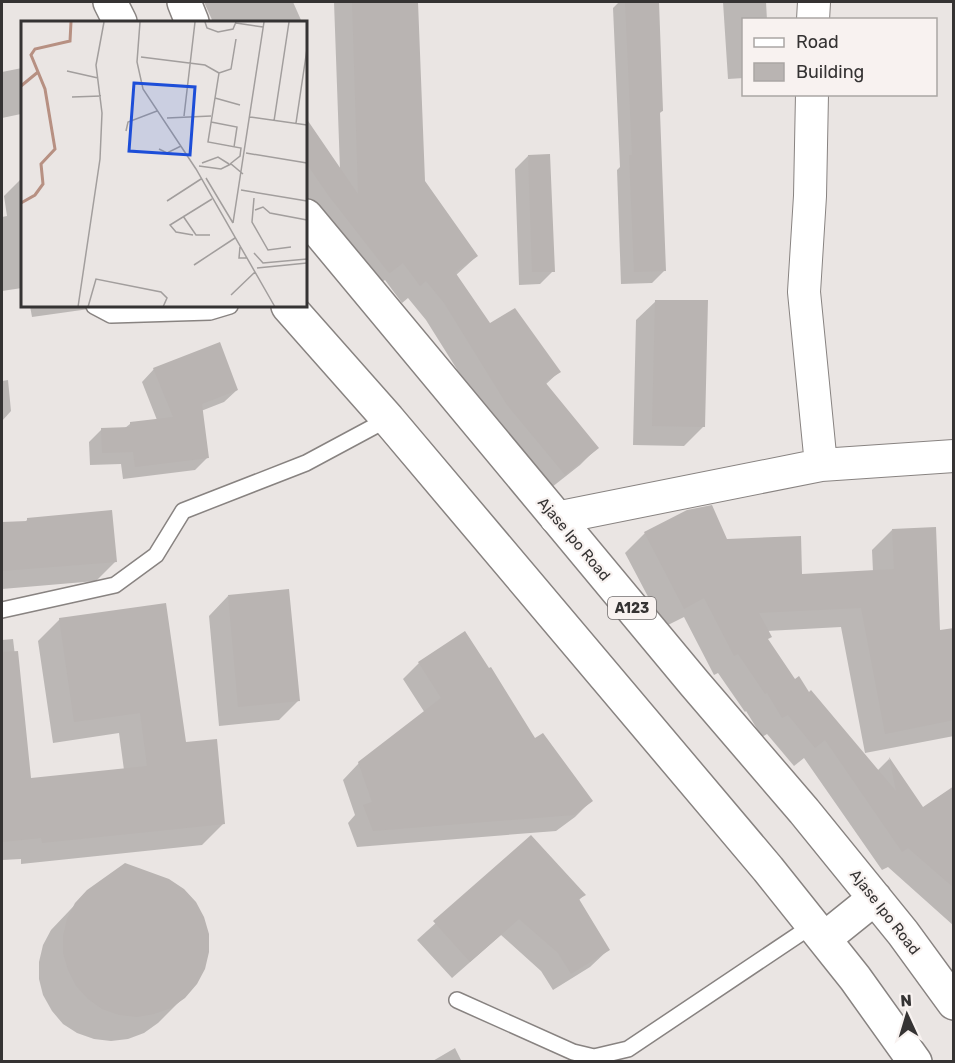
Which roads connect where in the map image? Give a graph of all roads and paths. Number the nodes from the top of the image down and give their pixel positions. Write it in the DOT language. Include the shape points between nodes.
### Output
graph roads {
  1 [pos="110,2"];
  2 [pos="184,2"];
  3 [pos="814,2"];
  4 [pos="813,18"];
  5 [pos="120,21"];
  6 [pos="192,21"];
  7 [pos="812,96"];
  8 [pos="308,218"];
  9 [pos="98,308"];
  10 [pos="223,308"];
  11 [pos="290,308"];
  12 [pos="388,419"];
  13 [pos="954,456"];
  14 [pos="820,465"];
  15 [pos="556,518"];
  16 [pos="2,610"];
  17 [pos="874,898"];
  18 [pos="819,932"];
  19 [pos="457,1000"];
  20 [pos="954,1003"];
  21 [pos="915,1062"];
  1 -- 5 [label="highway"];
  2 -- 6 [label="highway"];
  3 -- 4 [label="street"];
  7 -- 14 [label="street" via="804,292"];
  8 -- 15 [label="highway, Ajase Ipo Road / A123"];
  9 -- 10 [label="lane" via="111,315 210,312"];
  11 -- 12 [label="highway"];
  12 -- 16 [label="lane" via="306,463 183,511 156,555 115,585"];
  12 -- 18 [label="highway"];
  13 -- 14 [label="street"];
  14 -- 15 [label="street"];
  15 -- 17 [label="highway, Ajase Ipo Road / A123"];
  17 -- 18 [label="highway"];
  17 -- 20 [label="highway, Ajase Ipo Road / A123"];
  18 -- 19 [label="lane" via="628,1048 594,1057 573,1052"];
  18 -- 21 [label="highway"];
}
